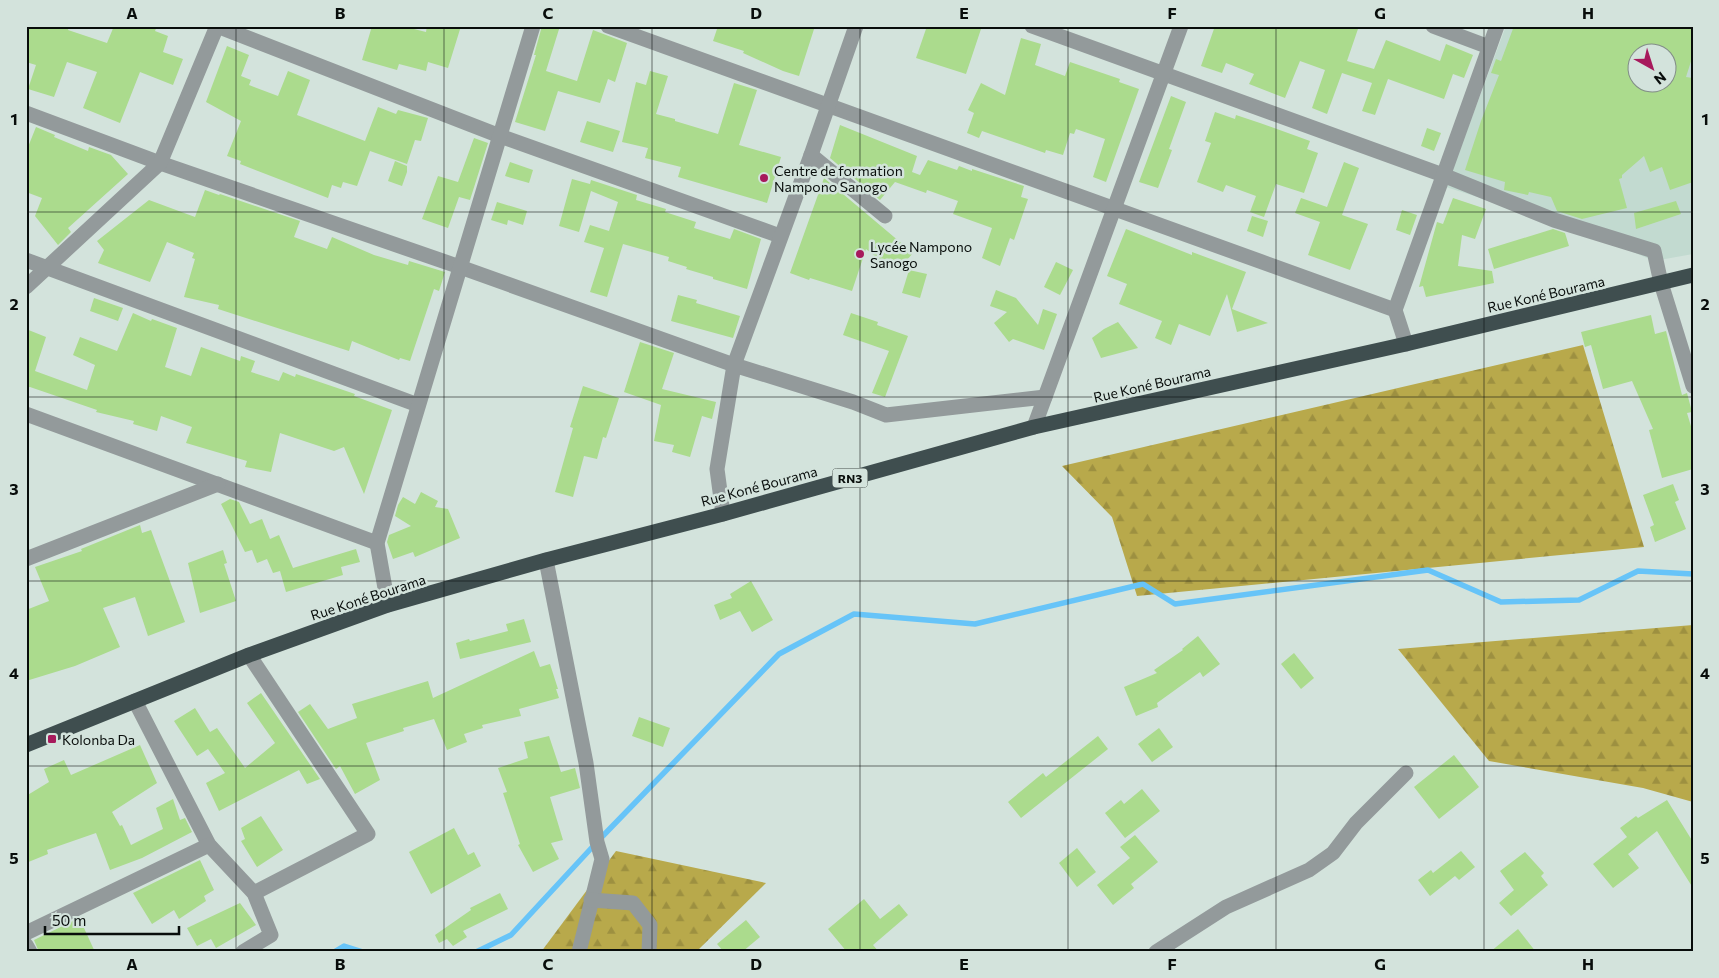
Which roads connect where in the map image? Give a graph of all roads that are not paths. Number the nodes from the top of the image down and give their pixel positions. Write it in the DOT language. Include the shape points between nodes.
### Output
graph roads {
  1 [pos="217,26"];
  2 [pos="532,26"];
  3 [pos="608,26"];
  4 [pos="856,26"];
  5 [pos="1032,26"];
  6 [pos="1181,26"];
  7 [pos="1433,26"];
  8 [pos="1497,26"];
  9 [pos="1489,46"];
  10 [pos="1163,74"];
  11 [pos="827,105"];
  12 [pos="26,112"];
  13 [pos="500,136"];
  14 [pos="811,155"];
  15 [pos="160,163"];
  16 [pos="1443,175"];
  17 [pos="1114,209"];
  18 [pos="886,216"];
  19 [pos="780,236"];
  20 [pos="26,260"];
  21 [pos="460,266"];
  22 [pos="47,268"];
  23 [pos="1693,276"];
  24 [pos="1661,283"];
  25 [pos="26,287"];
  26 [pos="1395,310"];
  27 [pos="1406,344"];
  28 [pos="734,365"];
  29 [pos="1693,386"];
  30 [pos="1045,397"];
  31 [pos="418,405"];
  32 [pos="26,414"];
  33 [pos="1034,427"];
  34 [pos="218,484"];
  35 [pos="723,514"];
  36 [pos="377,543"];
  37 [pos="26,559"];
  38 [pos="546,560"];
  39 [pos="388,605"];
  40 [pos="249,655"];
  41 [pos="135,701"];
  42 [pos="26,745"];
  43 [pos="1406,774"];
  44 [pos="209,846"];
  45 [pos="254,893"];
  46 [pos="591,900"];
  47 [pos="26,933"];
  48 [pos="26,946"];
  49 [pos="30,952"];
  50 [pos="243,952"];
  51 [pos="579,952"];
  52 [pos="649,952"];
  53 [pos="1156,952"];
  1 -- 13 [label="street"];
  1 -- 15 [label="street"];
  2 -- 13 [label="street"];
  3 -- 11 [label="street"];
  4 -- 11 [label="street"];
  5 -- 10 [label="street"];
  6 -- 10 [label="street"];
  7 -- 9 [label="street"];
  8 -- 9 [label="street"];
  9 -- 16 [label="street"];
  10 -- 16 [label="street"];
  10 -- 17 [label="street"];
  11 -- 14 [label="street"];
  11 -- 17 [label="street"];
  12 -- 15 [label="street"];
  13 -- 19 [label="street"];
  13 -- 21 [label="street"];
  14 -- 18 [label="street"];
  14 -- 19 [label="street"];
  15 -- 21 [label="street"];
  15 -- 22 [label="street"];
  16 -- 24 [label="street" via="1554,220 1654,251"];
  16 -- 26 [label="street"];
  17 -- 26 [label="street"];
  17 -- 30 [label="street"];
  19 -- 28 [label="street"];
  20 -- 22 [label="street"];
  21 -- 28 [label="street"];
  21 -- 31 [label="street"];
  22 -- 25 [label="street"];
  22 -- 31 [label="street"];
  23 -- 24 [label="highway, Rue Koné Bourama / RN3"];
  24 -- 27 [label="highway, Rue Koné Bourama / RN3"];
  24 -- 29 [label="street"];
  26 -- 27 [label="street"];
  27 -- 33 [label="highway, Rue Koné Bourama / RN3"];
  28 -- 30 [label="street" via="886,415"];
  28 -- 35 [label="street" via="717,469"];
  30 -- 33 [label="street"];
  31 -- 36 [label="street"];
  32 -- 34 [label="street"];
  33 -- 35 [label="highway, Rue Koné Bourama / RN3"];
  34 -- 36 [label="street"];
  34 -- 37 [label="street"];
  35 -- 38 [label="highway, Rue Koné Bourama / RN3"];
  36 -- 39 [label="street"];
  38 -- 39 [label="highway, Rue Koné Bourama / RN3"];
  38 -- 46 [label="street" via="602,859"];
  39 -- 40 [label="highway, Rue Koné Bourama / RN3"];
  40 -- 41 [label="highway, Rue Koné Bourama / RN3"];
  40 -- 45 [label="street" via="368,834"];
  41 -- 42 [label="highway, Rue Koné Bourama / RN3"];
  41 -- 44 [label="street"];
  43 -- 53 [label="street" via="1356,823 1333,853 1309,870 1226,906"];
  44 -- 45 [label="street"];
  44 -- 47 [label="street"];
  45 -- 50 [label="street" via="272,935"];
  46 -- 51 [label="street"];
  46 -- 52 [label="street" via="633,903 650,925"];
  48 -- 49 [label="street"];
}
